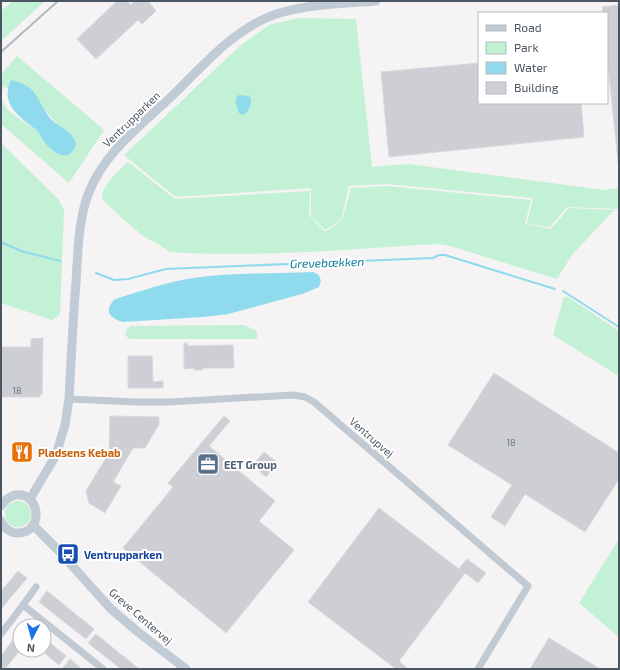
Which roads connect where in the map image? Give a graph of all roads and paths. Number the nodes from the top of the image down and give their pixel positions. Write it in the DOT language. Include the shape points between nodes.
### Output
graph roads {
  1 [pos="376,1"];
  2 [pos="69,399"];
  3 [pos="30,499"];
  4 [pos="1,504"];
  5 [pos="1,521"];
  6 [pos="33,525"];
  7 [pos="4,532"];
  8 [pos="36,587"];
  9 [pos="23,605"];
  10 [pos="1,634"];
  11 [pos="103,669"];
  12 [pos="186,669"];
  13 [pos="478,669"];
  1 -- 2 [label="street, Ventrupparken" via="287,12 266,18 245,30 221,49 122,142 107,160 89,193 82,216"];
  2 -- 3 [label="street, Ventrupparken" via="66,425 56,455"];
  2 -- 13 [label="street, Ventrupvej" via="169,402 293,395 314,402 528,586"];
  3 -- 4 [label="street" via="12,496"];
  3 -- 6 [label="street" via="37,511 37,519"];
  5 -- 7 [label="street"];
  6 -- 7 [label="street" via="18,533"];
  6 -- 12 [label="street, Greve Centervej" via="111,609"];
  8 -- 9 [label="street"];
  9 -- 10 [label="street"];
  9 -- 11 [label="street"];
}
